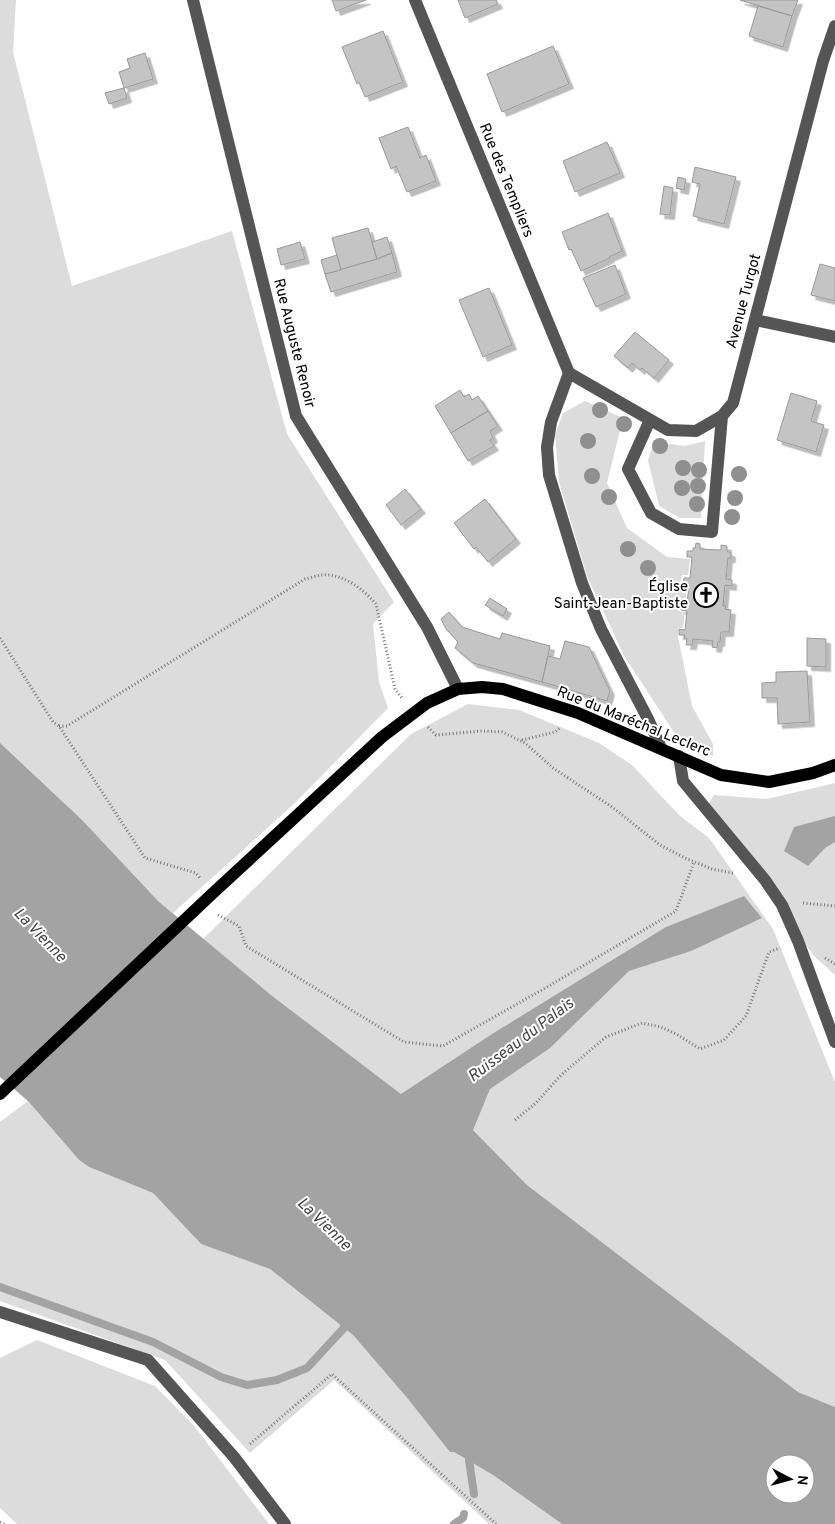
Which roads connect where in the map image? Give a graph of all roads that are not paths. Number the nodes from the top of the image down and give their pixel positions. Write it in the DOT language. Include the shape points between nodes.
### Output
graph roads {
  1 [pos="193,0"];
  2 [pos="415,0"];
  3 [pos="835,26"];
  4 [pos="755,320"];
  5 [pos="835,337"];
  6 [pos="569,373"];
  7 [pos="722,416"];
  8 [pos="650,420"];
  9 [pos="458,689"];
  10 [pos="661,748"];
  11 [pos="679,756"];
  12 [pos="835,765"];
  13 [pos="835,1042"];
  14 [pos="0,1094"];
  15 [pos="0,1312"];
  16 [pos="285,1524"];
  1 -- 9 [label="street, Rue Auguste Renoir" via="296,416 427,627"];
  2 -- 6 [label="street, Rue des Templiers"];
  3 -- 4 [label="street, Avenue Turgot"];
  4 -- 5 [label="street"];
  4 -- 7 [label="street, Avenue Turgot" via="733,403"];
  6 -- 8 [label="street, Avenue Turgot"];
  6 -- 10 [label="street" via="551,422 549,475 600,630"];
  7 -- 8 [label="street, Avenue Turgot" via="696,431 668,430"];
  7 -- 8 [label="street" via="712,532 679,529 651,513 628,470"];
  9 -- 10 [label="main road, Rue du Maréchal Leclerc" via="503,689 578,713"];
  9 -- 14 [label="main road, Rue du Maréchal Leclerc" via="427,703 382,737"];
  10 -- 11 [label="main road, Rue du Maréchal Leclerc"];
  11 -- 12 [label="main road, Rue du Maréchal Leclerc" via="721,776 769,782"];
  11 -- 13 [label="street" via="683,780 782,905"];
  15 -- 16 [label="street" via="148,1360 234,1458"];
}
